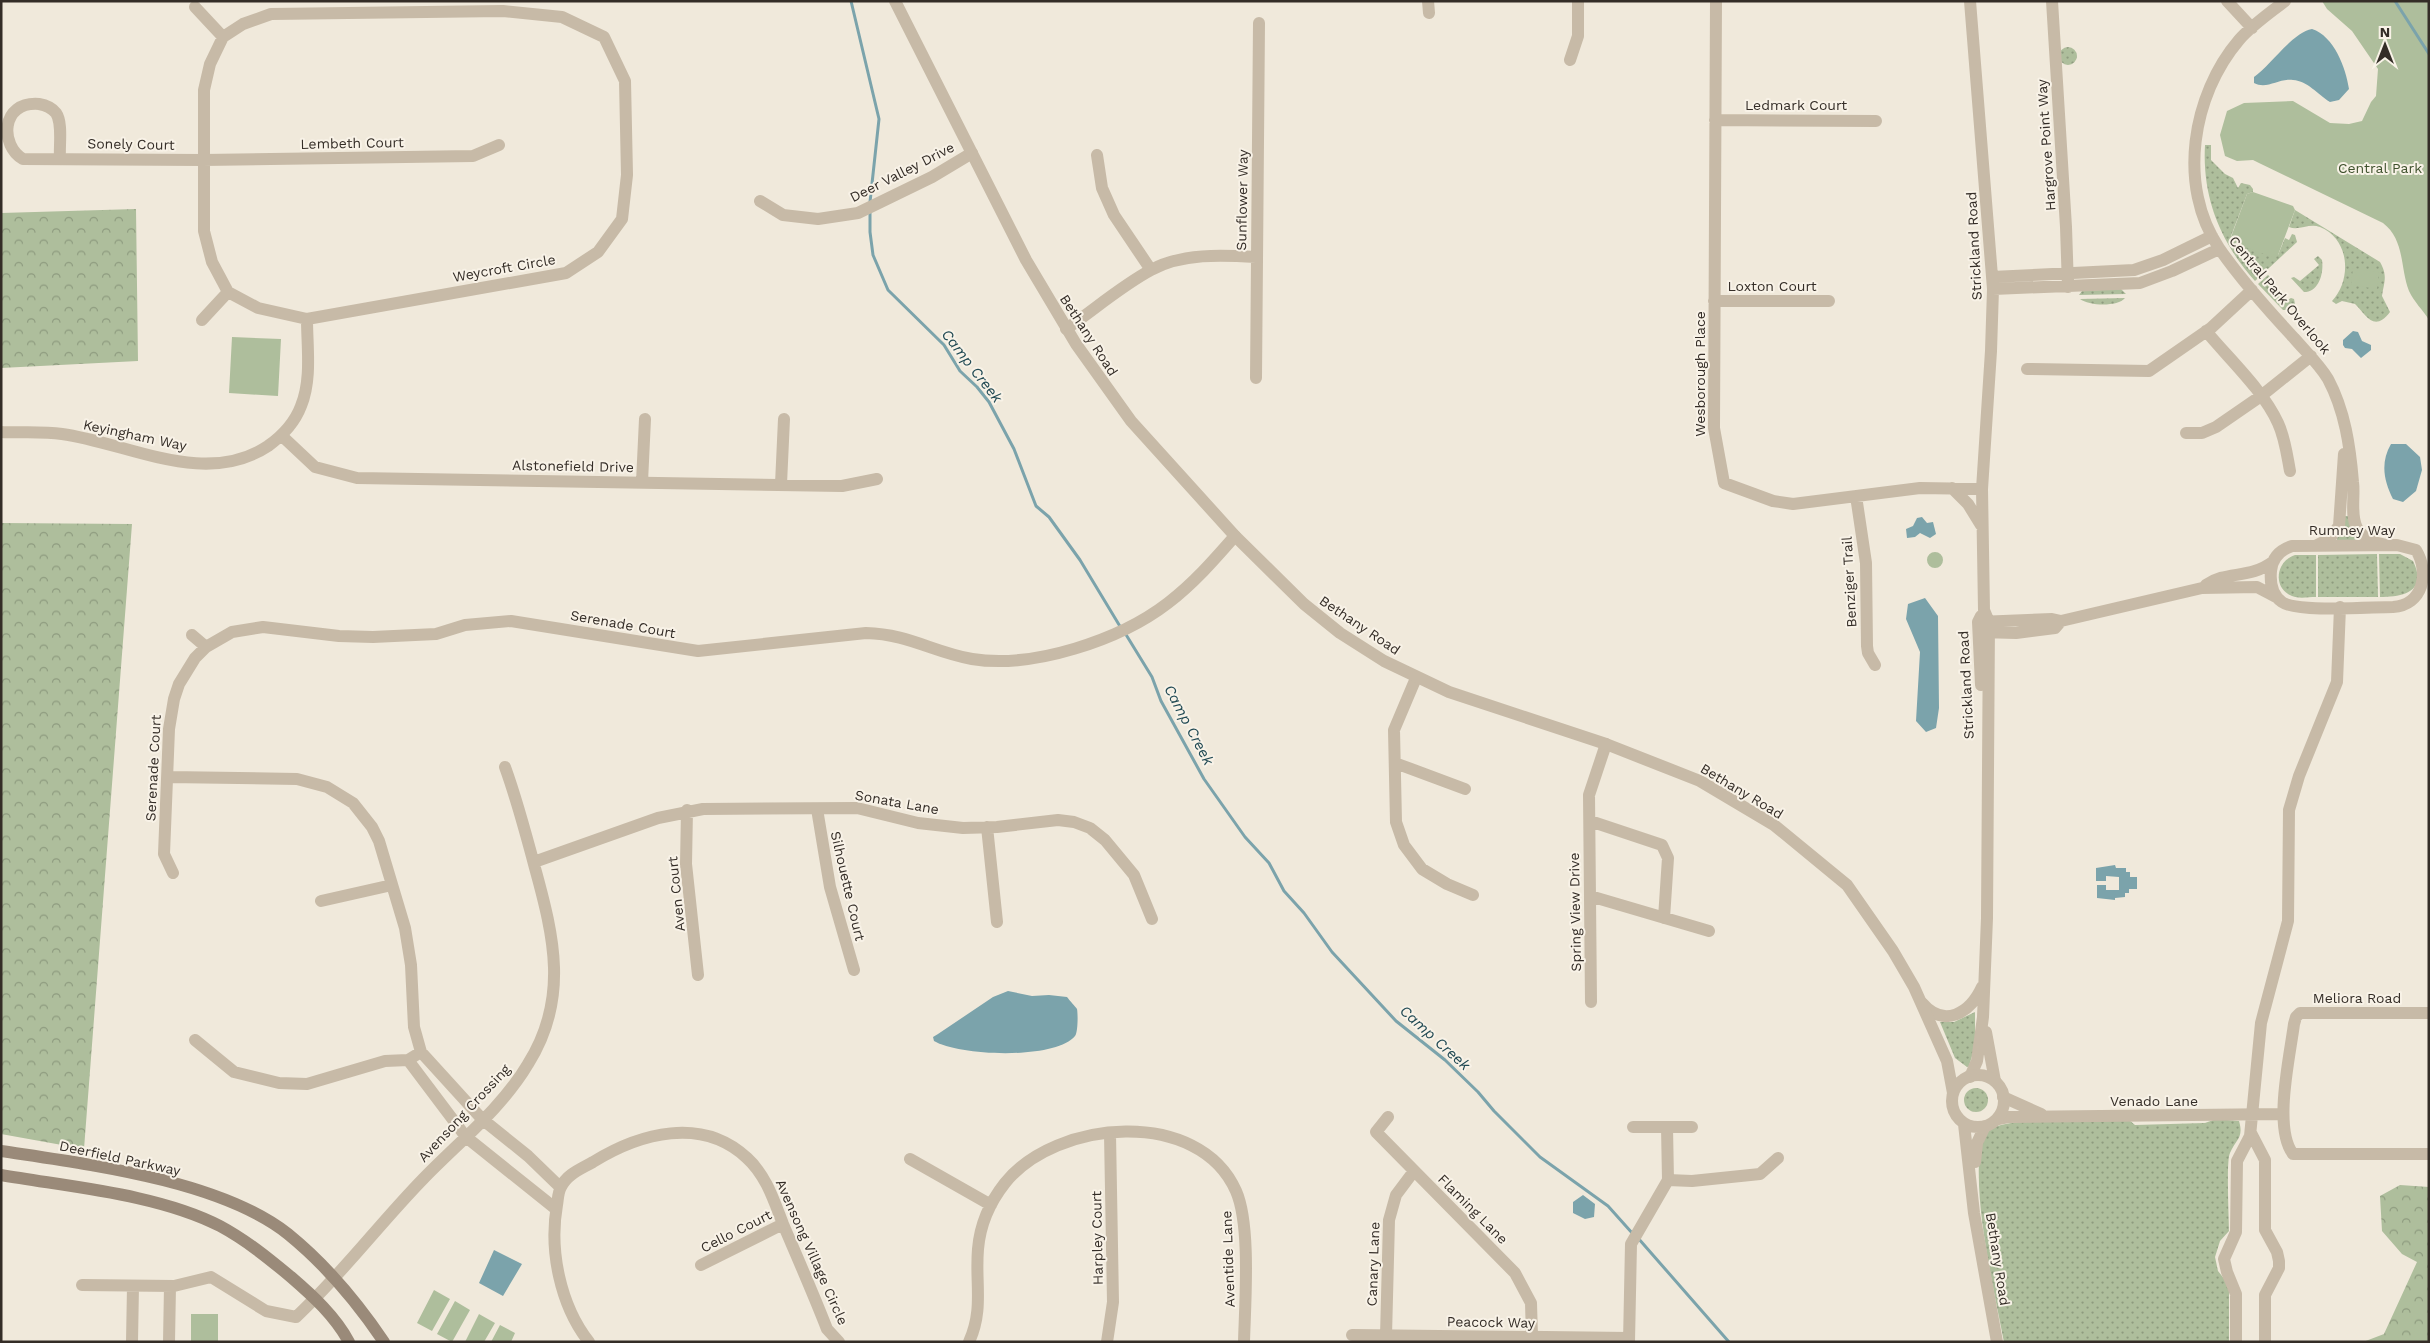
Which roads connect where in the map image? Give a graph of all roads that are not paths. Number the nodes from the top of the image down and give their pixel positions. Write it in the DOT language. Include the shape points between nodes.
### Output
graph roads {
  1 [pos="895,1"];
  2 [pos="1578,1"];
  3 [pos="1716,1"];
  4 [pos="1970,1"];
  5 [pos="2052,1"];
  6 [pos="2228,1"];
  7 [pos="2285,1"];
  8 [pos="195,7"];
  9 [pos="1259,23"];
  10 [pos="2252,28"];
  11 [pos="223,37"];
  12 [pos="1570,60"];
  13 [pos="1715,120"];
  14 [pos="1876,121"];
  15 [pos="499,145"];
  16 [pos="972,153"];
  17 [pos="1097,155"];
  18 [pos="60,158"];
  19 [pos="202,160"];
  20 [pos="760,200"];
  21 [pos="2212,236"];
  22 [pos="2219,249"];
  23 [pos="1256,258"];
  24 [pos="1151,270"];
  25 [pos="2067,273"];
  26 [pos="1993,283"];
  27 [pos="2068,287"];
  28 [pos="2252,290"];
  29 [pos="228,292"];
  30 [pos="1714,301"];
  31 [pos="1829,301"];
  32 [pos="307,319"];
  33 [pos="202,320"];
  34 [pos="1066,329"];
  35 [pos="2206,331"];
  36 [pos="2311,356"];
  37 [pos="2027,369"];
  38 [pos="1256,378"];
  39 [pos="2261,396"];
  40 [pos="645,419"];
  41 [pos="784,419"];
  42 [pos="2346,429"];
  43 [pos="1,432"];
  44 [pos="2186,433"];
  45 [pos="282,436"];
  46 [pos="2290,471"];
  47 [pos="877,479"];
  48 [pos="642,482"];
  49 [pos="781,484"];
  50 [pos="1952,488"];
  51 [pos="1982,489"];
  52 [pos="1856,496"];
  53 [pos="1983,529"];
  54 [pos="1235,536"];
  55 [pos="2317,545"];
  56 [pos="2386,545"];
  57 [pos="2424,557"];
  58 [pos="2274,560"];
  59 [pos="1983,584"];
  60 [pos="2202,588"];
  61 [pos="2425,589"];
  62 [pos="2277,598"];
  63 [pos="2340,607"];
  64 [pos="2023,620"];
  65 [pos="2061,621"];
  66 [pos="1983,624"];
  67 [pos="2013,633"];
  68 [pos="192,634"];
  69 [pos="206,647"];
  70 [pos="1988,663"];
  71 [pos="1875,665"];
  72 [pos="1416,678"];
  73 [pos="1606,744"];
  74 [pos="1395,763"];
  75 [pos="505,766"];
  76 [pos="1988,772"];
  77 [pos="168,777"];
  78 [pos="1464,789"];
  79 [pos="817,809"];
  80 [pos="687,810"];
  81 [pos="1590,821"];
  82 [pos="986,827"];
  83 [pos="534,862"];
  84 [pos="173,873"];
  85 [pos="392,885"];
  86 [pos="1473,895"];
  87 [pos="1590,896"];
  88 [pos="320,901"];
  89 [pos="1664,918"];
  90 [pos="1152,920"];
  91 [pos="997,922"];
  92 [pos="1709,932"];
  93 [pos="854,970"];
  94 [pos="698,975"];
  95 [pos="1984,983"];
  96 [pos="1591,1002"];
  97 [pos="1922,1003"];
  98 [pos="2429,1013"];
  99 [pos="1983,1017"];
  100 [pos="195,1040"];
  101 [pos="421,1052"];
  102 [pos="408,1060"];
  103 [pos="1947,1061"];
  104 [pos="1967,1078"];
  105 [pos="1995,1081"];
  106 [pos="1953,1093"];
  107 [pos="2003,1097"];
  108 [pos="2283,1114"];
  109 [pos="2251,1115"];
  110 [pos="1388,1117"];
  111 [pos="2056,1117"];
  112 [pos="1998,1119"];
  113 [pos="482,1120"];
  114 [pos="1964,1124"];
  115 [pos="1692,1126"];
  116 [pos="1985,1126"];
  117 [pos="1634,1127"];
  118 [pos="1667,1127"];
  119 [pos="2251,1133"];
  120 [pos="1110,1134"];
  121 [pos="466,1137"];
  122 [pos="1,1151"];
  123 [pos="2429,1154"];
  124 [pos="1778,1158"];
  125 [pos="910,1159"];
  126 [pos="1414,1171"];
  127 [pos="1,1175"];
  128 [pos="1668,1180"];
  129 [pos="1972,1182"];
  130 [pos="560,1187"];
  131 [pos="991,1205"];
  132 [pos="556,1209"];
  133 [pos="783,1224"];
  134 [pos="701,1265"];
  135 [pos="334,1278"];
  136 [pos="82,1285"];
  137 [pos="132,1286"];
  138 [pos="170,1286"];
  139 [pos="316,1299"];
  140 [pos="1352,1335"];
  141 [pos="1386,1336"];
  142 [pos="1532,1337"];
  143 [pos="1629,1340"];
  144 [pos="132,1342"];
  145 [pos="170,1342"];
  146 [pos="349,1342"];
  147 [pos="384,1342"];
  148 [pos="589,1342"];
  149 [pos="839,1342"];
  150 [pos="969,1342"];
  151 [pos="1108,1342"];
  152 [pos="1244,1342"];
  153 [pos="1997,1342"];
  154 [pos="2236,1342"];
  155 [pos="2265,1342"];
  1 -- 16 [label="street, Bethany Road"];
  2 -- 12 [label="street" via="1578,36"];
  3 -- 13 [label="street, Wesborough Place"];
  4 -- 26 [label="street, Strickland Road"];
  5 -- 25 [label="street, Hargrove Point Way"];
  6 -- 10 [label="street"];
  7 -- 10 [label="street, Central Park Overlook"];
  8 -- 11 [label="street"];
  9 -- 23 [label="street, Sunflower Way"];
  10 -- 21 [label="street, Central Park Overlook" via="2236,44 2216,75 2198,126 2195,181"];
  11 -- 19 [label="street" via="210,64 204,90"];
  11 -- 32 [label="street, Weycroft Circle" via="243,24 271,14 502,11 562,17 604,37 624,81 627,175 622,219 598,252 566,273"];
  13 -- 14 [label="street, Ledmark Court"];
  13 -- 30 [label="street, Wesborough Place"];
  15 -- 19 [label="street, Lembeth Court" via="473,156"];
  16 -- 20 [label="street, Deer Valley Drive" via="932,177 858,213 818,219 783,215"];
  16 -- 34 [label="street, Bethany Road" via="1026,260"];
  17 -- 24 [label="street" via="1102,188 1114,215"];
  18 -- 18 [label="street, Sonely Court" via="23,159 10,154 2,142 1,128 6,114 15,107 30,104 45,105 55,112 59,120"];
  18 -- 19 [label="street, Sonely Court"];
  19 -- 29 [label="street" via="204,231 212,262"];
  21 -- 22 [label="street, Central Park Overlook"];
  21 -- 25 [label="street" via="2134,270"];
  22 -- 27 [label="street" via="2145,281"];
  22 -- 28 [label="street, Central Park Overlook"];
  23 -- 24 [label="street" via="1201,257"];
  23 -- 38 [label="street, Sunflower Way"];
  24 -- 34 [label="street"];
  25 -- 26 [label="street"];
  25 -- 27 [label="street, Hargrove Point Way"];
  26 -- 27 [label="street"];
  26 -- 51 [label="street, Strickland Road" via="1992,352"];
  28 -- 35 [label="street"];
  28 -- 36 [label="street, Central Park Overlook"];
  29 -- 32 [label="street, Weycroft Circle" via="258,308"];
  29 -- 33 [label="street"];
  30 -- 31 [label="street, Loxton Court"];
  30 -- 52 [label="street, Wesborough Place" via="1714,428 1724,483 1783,503"];
  32 -- 45 [label="street, Keyingham Way" via="307,380 301,406"];
  34 -- 54 [label="street, Bethany Road" via="1131,421"];
  35 -- 37 [label="street" via="2144,372"];
  35 -- 39 [label="street"];
  36 -- 39 [label="street"];
  36 -- 42 [label="street, Central Park Overlook" via="2339,399"];
  39 -- 44 [label="street" via="2209,431"];
  39 -- 46 [label="street" via="2279,424"];
  40 -- 48 [label="street"];
  41 -- 49 [label="street"];
  42 -- 55 [label="street, Central Park Overlook" via="2340,521 2329,539"];
  42 -- 56 [label="street, Central Park Overlook" via="2356,525 2365,536"];
  43 -- 45 [label="street, Keyingham Way" via="62,434 178,462 225,464 256,454"];
  45 -- 48 [label="street, Alstonefield Drive" via="315,467 357,478"];
  47 -- 49 [label="street, Alstonefield Drive" via="842,486"];
  48 -- 49 [label="street, Alstonefield Drive"];
  50 -- 51 [label="street, Wesborough Place"];
  50 -- 52 [label="street, Wesborough Place" via="1920,488"];
  50 -- 53 [label="street" via="1968,504"];
  51 -- 53 [label="street, Strickland Road"];
  52 -- 71 [label="street, Benziger Trail" via="1866,563 1867,646"];
  53 -- 59 [label="street, Strickland Road"];
  54 -- 69 [label="street, Serenade Court" via="1201,575 1167,604 1139,621 1097,641 1020,660 974,659 882,633 698,652 511,621 465,625 436,634 373,637 247,628 232,632"];
  54 -- 72 [label="street, Bethany Road" via="1304,604 1366,650"];
  55 -- 56 [label="street, Rumney Way"];
  55 -- 58 [label="street, Rumney Way" via="2282,549"];
  56 -- 57 [label="street, Rumney Way" via="2404,546"];
  57 -- 61 [label="street, Rumney Way"];
  58 -- 60 [label="street, Rumney Way" via="2258,571 2221,578"];
  58 -- 62 [label="street" via="2271,585"];
  59 -- 64 [label="street, Rumney Way" via="1988,604 1994,612 2004,618"];
  59 -- 66 [label="street, Strickland Road"];
  60 -- 62 [label="street, Rumney Way" via="2257,587"];
  60 -- 65 [label="street, Rumney Way"];
  61 -- 63 [label="street, Rumney Way" via="2414,601 2403,606"];
  62 -- 63 [label="street, Rumney Way" via="2299,607"];
  63 -- 109 [label="street" via="2337,682 2299,776 2289,810 2288,921 2263,1010"];
  64 -- 65 [label="street, Rumney Way"];
  64 -- 66 [label="street, Rumney Way"];
  65 -- 67 [label="street, Rumney Way" via="2055,628"];
  66 -- 67 [label="street, Rumney Way"];
  66 -- 70 [label="street, Strickland Road"];
  66 -- 76 [label="street, Strickland Road" via="1985,761"];
  67 -- 70 [label="street" via="1998,641"];
  68 -- 69 [label="street"];
  69 -- 77 [label="street, Serenade Court" via="186,671 174,699 169,729"];
  70 -- 76 [label="street, Strickland Road"];
  72 -- 73 [label="street, Bethany Road"];
  72 -- 74 [label="street" via="1394,730"];
  73 -- 81 [label="street, Spring View Drive" via="1589,794"];
  73 -- 97 [label="street, Bethany Road" via="1700,781 1774,825 1847,885 1895,954"];
  74 -- 78 [label="street"];
  74 -- 86 [label="street" via="1396,822 1404,846 1422,869"];
  75 -- 83 [label="street, Avensong Crossing"];
  76 -- 95 [label="street, Strickland Road"];
  77 -- 84 [label="street, Serenade Court" via="164,854"];
  77 -- 85 [label="street" via="282,777 312,782 341,794 353,803 372,827"];
  79 -- 80 [label="street, Sonata Lane"];
  79 -- 82 [label="street, Sonata Lane" via="857,808 918,823"];
  79 -- 93 [label="street, Silhouette Court" via="830,887"];
  80 -- 83 [label="street, Sonata Lane"];
  80 -- 94 [label="street, Aven Court" via="686,864"];
  81 -- 87 [label="street, Spring View Drive"];
  81 -- 89 [label="street" via="1662,845 1668,858"];
  82 -- 90 [label="street, Sonata Lane" via="1058,820 1090,828 1105,840 1134,875"];
  82 -- 91 [label="street"];
  83 -- 113 [label="street, Avensong Crossing" via="554,947 555,978 551,1008 542,1037 528,1065"];
  85 -- 88 [label="street"];
  85 -- 101 [label="street" via="404,928 414,1027"];
  87 -- 89 [label="street"];
  87 -- 96 [label="street, Spring View Drive"];
  89 -- 92 [label="street"];
  95 -- 97 [label="street, Strickland Road" via="1969,1008 1956,1014 1937,1015 1929,1012"];
  95 -- 99 [label="street, Strickland Road"];
  97 -- 103 [label="street, Bethany Road"];
  98 -- 108 [label="street, Meliora Road" via="2300,1013 2294,1024"];
  99 -- 104 [label="street, Strickland Road" via="1978,1059"];
  99 -- 105 [label="street, Strickland Road"];
  100 -- 102 [label="street" via="234,1072 279,1083 307,1084 385,1061"];
  101 -- 102 [label="street"];
  101 -- 113 [label="street"];
  102 -- 121 [label="street"];
  103 -- 104 [label="street, Bethany Road"];
  103 -- 106 [label="street, Bethany Road"];
  104 -- 105 [label="street" via="1982,1075"];
  104 -- 106 [label="street" via="1956,1086"];
  105 -- 107 [label="street"];
  106 -- 114 [label="street" via="1953,1108"];
  107 -- 111 [label="street, Venado Lane" via="2030,1110"];
  107 -- 112 [label="street"];
  108 -- 109 [label="street"];
  108 -- 123 [label="street, Meliora Road" via="2285,1133 2293,1154"];
  109 -- 111 [label="street, Venado Lane"];
  109 -- 119 [label="street"];
  110 -- 126 [label="street, Flaming Lane" via="1376,1132"];
  111 -- 112 [label="street, Venado Lane"];
  112 -- 116 [label="street"];
  113 -- 121 [label="street, Avensong Crossing"];
  113 -- 130 [label="street" via="528,1156"];
  114 -- 116 [label="street"];
  114 -- 129 [label="street, Bethany Road"];
  115 -- 118 [label="street"];
  116 -- 129 [label="street, Bethany Road" via="1977,1143"];
  117 -- 118 [label="street"];
  118 -- 128 [label="street"];
  119 -- 154 [label="street" via="2237,1161 2236,1232 2224,1260 2236,1294"];
  119 -- 155 [label="street" via="2265,1160 2266,1235 2279,1257 2279,1268 2265,1295"];
  120 -- 131 [label="street, Aventide Lane" via="1068,1140 1040,1153 1016,1172"];
  120 -- 151 [label="street, Harpley Court" via="1113,1302"];
  120 -- 152 [label="street, Aventide Lane" via="1143,1133 1173,1138 1207,1155 1229,1177 1242,1205 1245,1232"];
  121 -- 132 [label="street"];
  121 -- 135 [label="street, Avensong Crossing"];
  122 -- 135 [label="main road, Deerfield Parkway" via="158,1179 241,1207 287,1234"];
  124 -- 128 [label="street" via="1760,1174 1692,1181"];
  125 -- 131 [label="street"];
  126 -- 141 [label="street, Canary Lane" via="1396,1195 1389,1220"];
  126 -- 142 [label="street, Flaming Lane" via="1516,1273 1531,1303"];
  127 -- 139 [label="main road" via="150,1202 190,1213 255,1247"];
  128 -- 143 [label="street" via="1631,1244"];
  129 -- 153 [label="street, Bethany Road" via="1978,1237"];
  130 -- 132 [label="street"];
  130 -- 133 [label="street, Avensong Village Circle" via="570,1175 628,1142 658,1134 688,1134 724,1142 749,1159 766,1183"];
  131 -- 150 [label="street, Aventide Lane" via="980,1234 979,1307"];
  132 -- 148 [label="street" via="554,1233 560,1278 570,1308"];
  133 -- 134 [label="street, Cello Court"];
  133 -- 149 [label="street, Avensong Village Circle" via="827,1328"];
  135 -- 139 [label="street, Avensong Crossing"];
  135 -- 147 [label="main road, Deerfield Parkway" via="362,1309"];
  136 -- 137 [label="street"];
  137 -- 138 [label="street"];
  137 -- 144 [label="street"];
  138 -- 139 [label="street, Avensong Crossing" via="212,1277 266,1311 296,1317"];
  138 -- 145 [label="street"];
  139 -- 146 [label="main road"];
  140 -- 141 [label="street, Peacock Way"];
  141 -- 142 [label="street, Peacock Way"];
  142 -- 143 [label="street, Peacock Way"];
}
